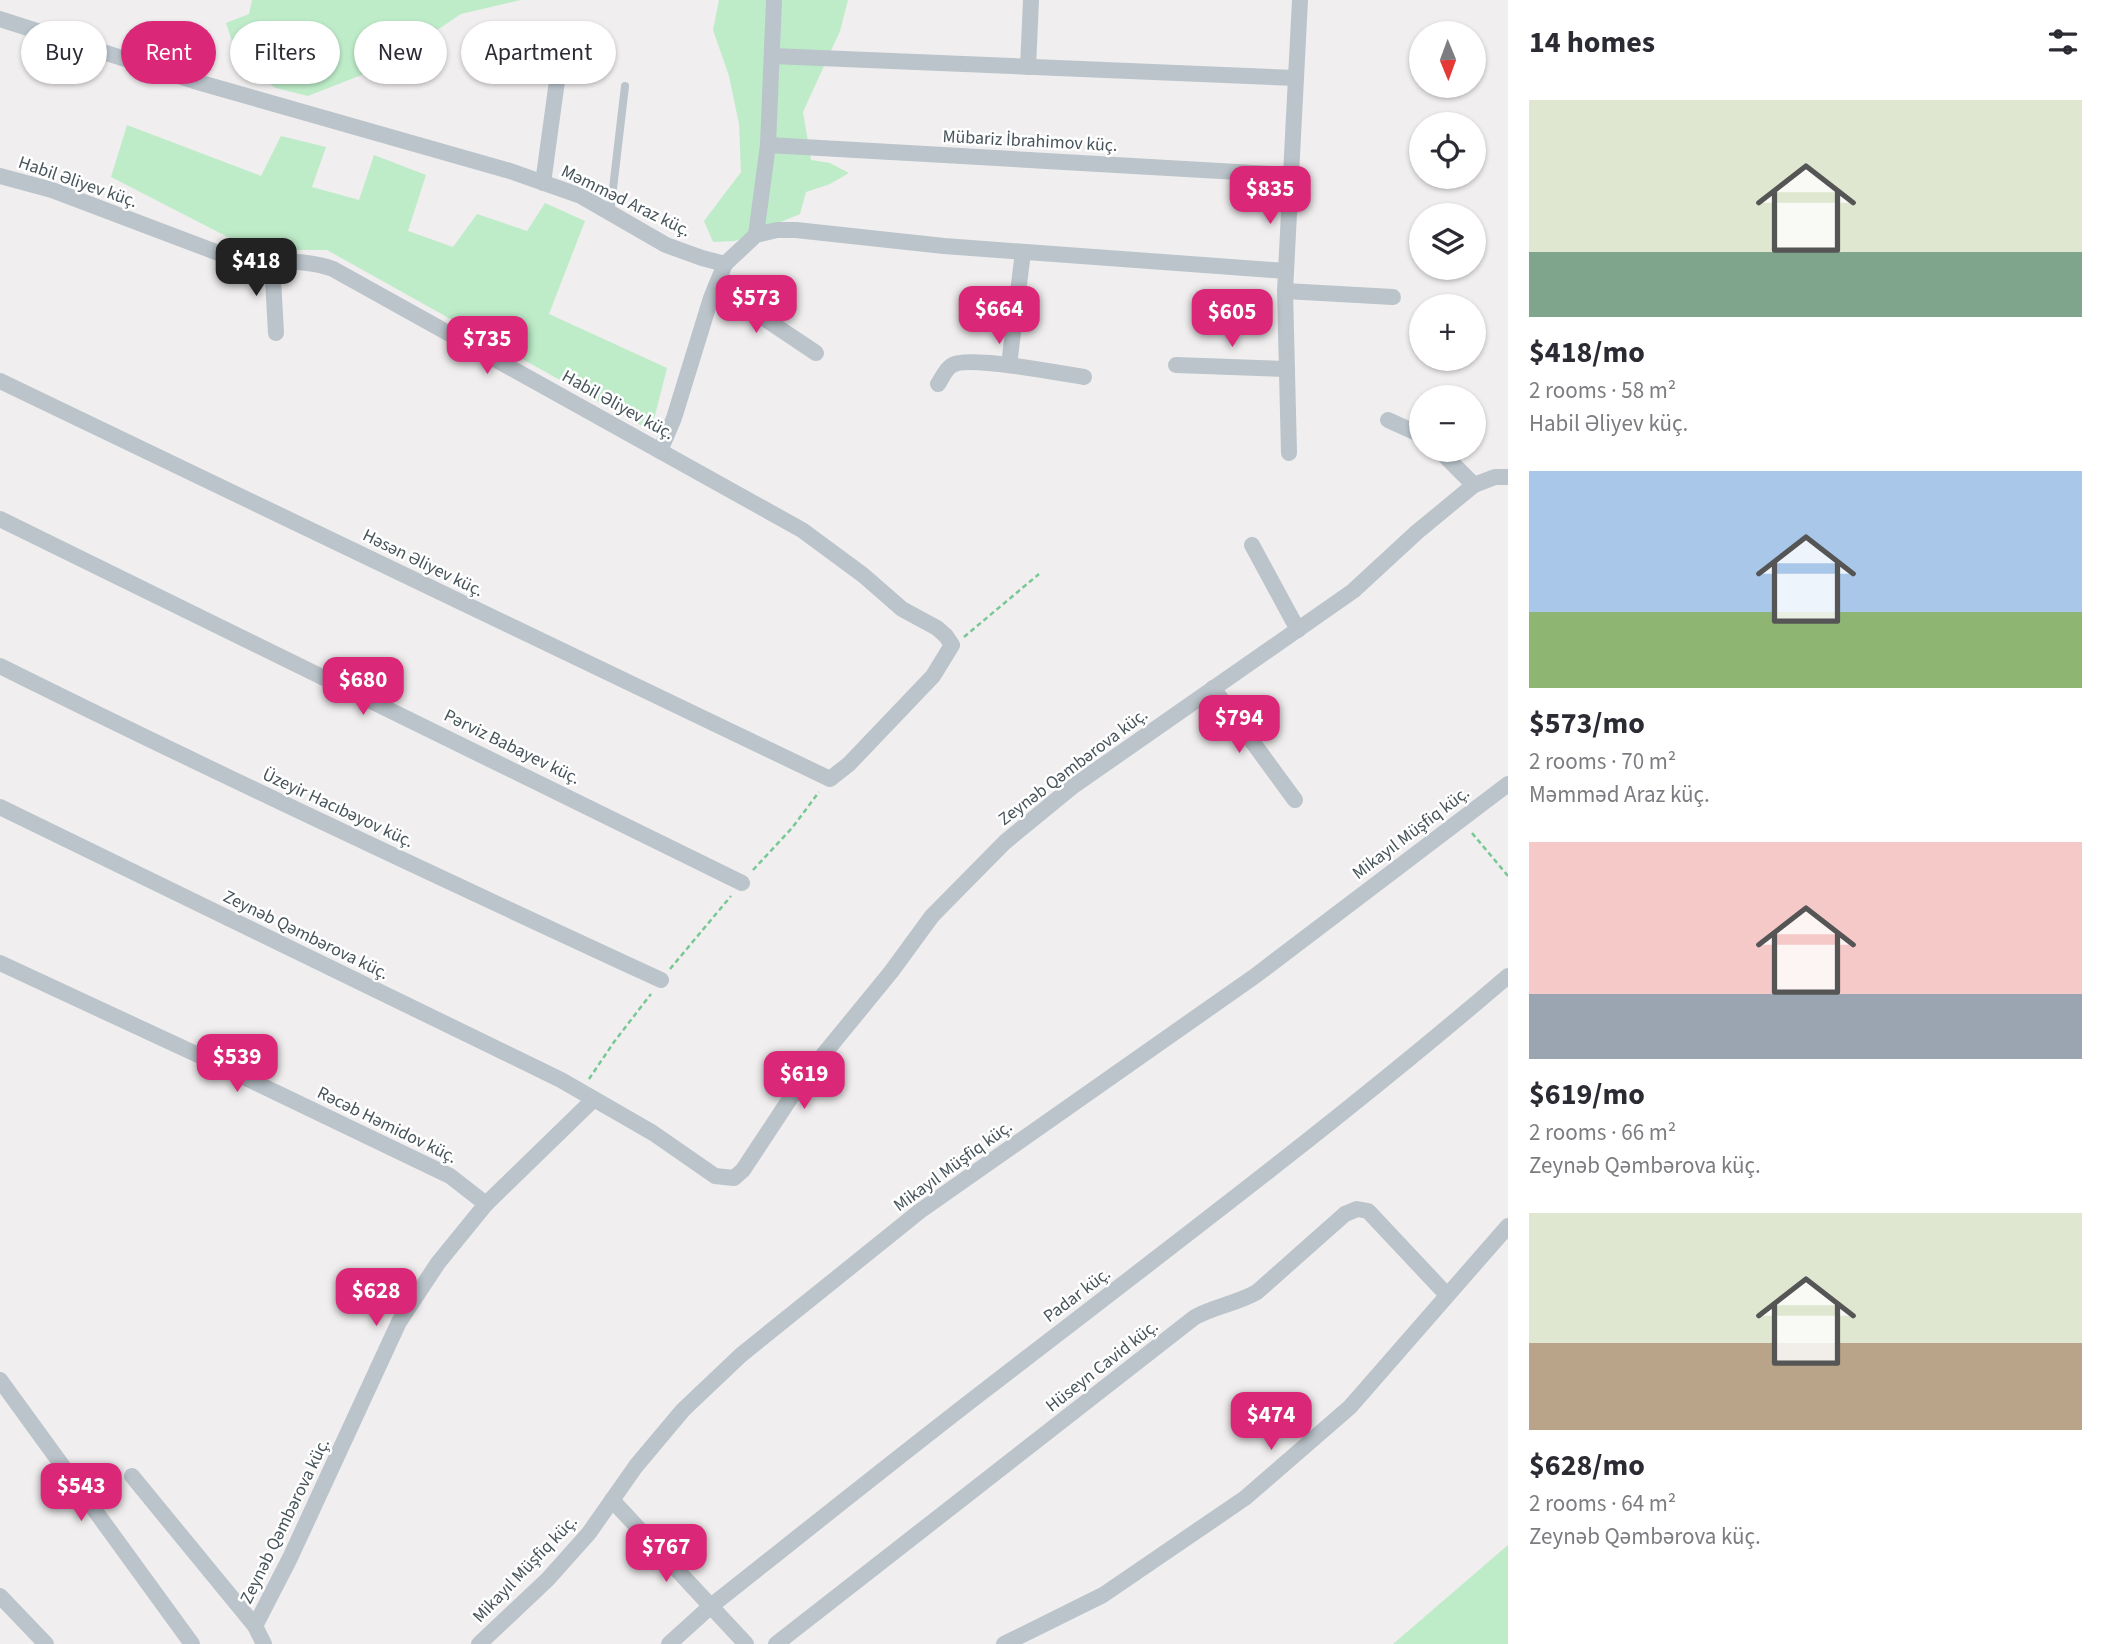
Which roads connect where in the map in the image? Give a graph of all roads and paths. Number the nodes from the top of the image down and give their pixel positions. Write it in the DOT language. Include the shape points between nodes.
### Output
graph roads {
  1 [pos="774,0"];
  2 [pos="1031,0"];
  3 [pos="1300,0"];
  4 [pos="0,19"];
  5 [pos="772,56"];
  6 [pos="1028,67"];
  7 [pos="1296,78"];
  8 [pos="556,84"];
  9 [pos="625,86"];
  10 [pos="768,145"];
  11 [pos="1291,175"];
  12 [pos="0,176"];
  13 [pos="543,183"];
  14 [pos="610,214"];
  15 [pos="756,235"];
  16 [pos="1023,252"];
  17 [pos="272,261"];
  18 [pos="725,264"];
  19 [pos="1286,271"];
  20 [pos="716,286"];
  21 [pos="1285,291"];
  22 [pos="1393,298"];
  23 [pos="276,333"];
  24 [pos="816,353"];
  25 [pos="1009,365"];
  26 [pos="1176,365"];
  27 [pos="1287,369"];
  28 [pos="1084,377"];
  29 [pos="0,382"];
  30 [pos="938,384"];
  31 [pos="1388,420"];
  32 [pos="1409,430"];
  33 [pos="660,451"];
  34 [pos="1289,453"];
  35 [pos="1451,462"];
  36 [pos="1508,477"];
  37 [pos="1474,485"];
  38 [pos="0,519"];
  39 [pos="1252,545"];
  40 [pos="1039,574"];
  41 [pos="1298,630"];
  42 [pos="952,645"];
  43 [pos="0,666"];
  44 [pos="1213,688"];
  45 [pos="830,779"];
  46 [pos="1508,784"];
  47 [pos="1295,800"];
  48 [pos="0,807"];
  49 [pos="1460,820"];
  50 [pos="1508,876"];
  51 [pos="742,883"];
  52 [pos="0,963"];
  53 [pos="1508,976"];
  54 [pos="661,981"];
  55 [pos="588,1096"];
  56 [pos="486,1205"];
  57 [pos="1508,1226"];
  58 [pos="1447,1295"];
  59 [pos="0,1380"];
  60 [pos="132,1476"];
  61 [pos="612,1500"];
  62 [pos="0,1596"];
  63 [pos="711,1606"];
  64 [pos="255,1626"];
  65 [pos="46,1644"];
  66 [pos="192,1644"];
  67 [pos="264,1644"];
  68 [pos="479,1644"];
  69 [pos="669,1644"];
  70 [pos="746,1644"];
  71 [pos="776,1644"];
  72 [pos="1004,1644"];
  1 -- 5 [label="street"];
  2 -- 6 [label="street"];
  3 -- 7 [label="street"];
  4 -- 13 [label="street, Məmməd Araz küç."];
  5 -- 6 [label="street"];
  5 -- 10 [label="street"];
  6 -- 7 [label="street"];
  7 -- 11 [label="street"];
  8 -- 13 [label="street"];
  9 -- 14 [label="lane"];
  10 -- 11 [label="street, Mübariz İbrahimov küç."];
  10 -- 15 [label="street"];
  11 -- 19 [label="street"];
  12 -- 17 [label="street, Habil Əliyev küç." via="52,190 229,257"];
  13 -- 14 [label="street, Məmməd Araz küç."];
  14 -- 18 [label="street, Məmməd Araz küç." via="666,245"];
  15 -- 16 [label="street" via="796,230"];
  15 -- 18 [label="street"];
  16 -- 19 [label="street"];
  16 -- 25 [label="street"];
  17 -- 23 [label="street"];
  17 -- 33 [label="street, Habil Əliyev küç." via="303,261 333,269"];
  18 -- 20 [label="street"];
  19 -- 21 [label="street"];
  20 -- 24 [label="street"];
  20 -- 33 [label="street"];
  21 -- 22 [label="street"];
  21 -- 27 [label="street"];
  25 -- 28 [label="street"];
  25 -- 30 [label="street" via="963,361 950,366"];
  26 -- 27 [label="street"];
  27 -- 34 [label="street"];
  29 -- 45 [label="street, Həsən Əliyev küç."];
  31 -- 32 [label="street"];
  33 -- 42 [label="street, Habil Əliyev küç." via="802,530 902,609 937,628"];
  35 -- 37 [label="street"];
  36 -- 37 [label="street, Zeynəb Qəmbərova küç."];
  37 -- 41 [label="street, Zeynəb Qəmbərova küç." via="1353,591"];
  38 -- 51 [label="street, Pərviz Babayev küç."];
  39 -- 41 [label="street"];
  40 -- 42 [label="path"];
  41 -- 44 [label="street, Zeynəb Qəmbərova küç."];
  42 -- 45 [label="street" via="933,676"];
  43 -- 54 [label="street, Üzeyir Hacıbəyov küç."];
  44 -- 47 [label="street"];
  44 -- 55 [label="street, Zeynəb Qəmbərova küç." via="1072,787 1005,842 952,894 801,1082 734,1178 715,1176"];
  45 -- 51 [label="path"];
  46 -- 49 [label="street, Mikayıl Müşfiq küç."];
  48 -- 55 [label="street, Zeynəb Qəmbərova küç."];
  49 -- 50 [label="path"];
  49 -- 61 [label="street, Mikayıl Müşfiq küç." via="1255,976 920,1211 741,1355 683,1410"];
  51 -- 54 [label="path"];
  52 -- 56 [label="street, Rəcəb Həmidov küç." via="450,1176"];
  53 -- 63 [label="street, Padar küç." via="1263,1177"];
  54 -- 55 [label="path" via="614,1042"];
  55 -- 56 [label="street, Zeynəb Qəmbərova küç."];
  56 -- 64 [label="street, Zeynəb Qəmbərova küç." via="438,1263 399,1322"];
  57 -- 58 [label="street"];
  58 -- 71 [label="street, Hüseyn Cavid küç." via="1368,1211 1345,1214 1258,1292 1195,1317"];
  58 -- 72 [label="street" via="1350,1407 1245,1497 1103,1595"];
  59 -- 66 [label="street"];
  60 -- 64 [label="street"];
  61 -- 63 [label="street"];
  61 -- 68 [label="street, Mikayıl Müşfiq küç." via="548,1579"];
  62 -- 65 [label="street"];
  63 -- 69 [label="street, Padar küç."];
  63 -- 70 [label="street"];
  64 -- 67 [label="street"];
}
